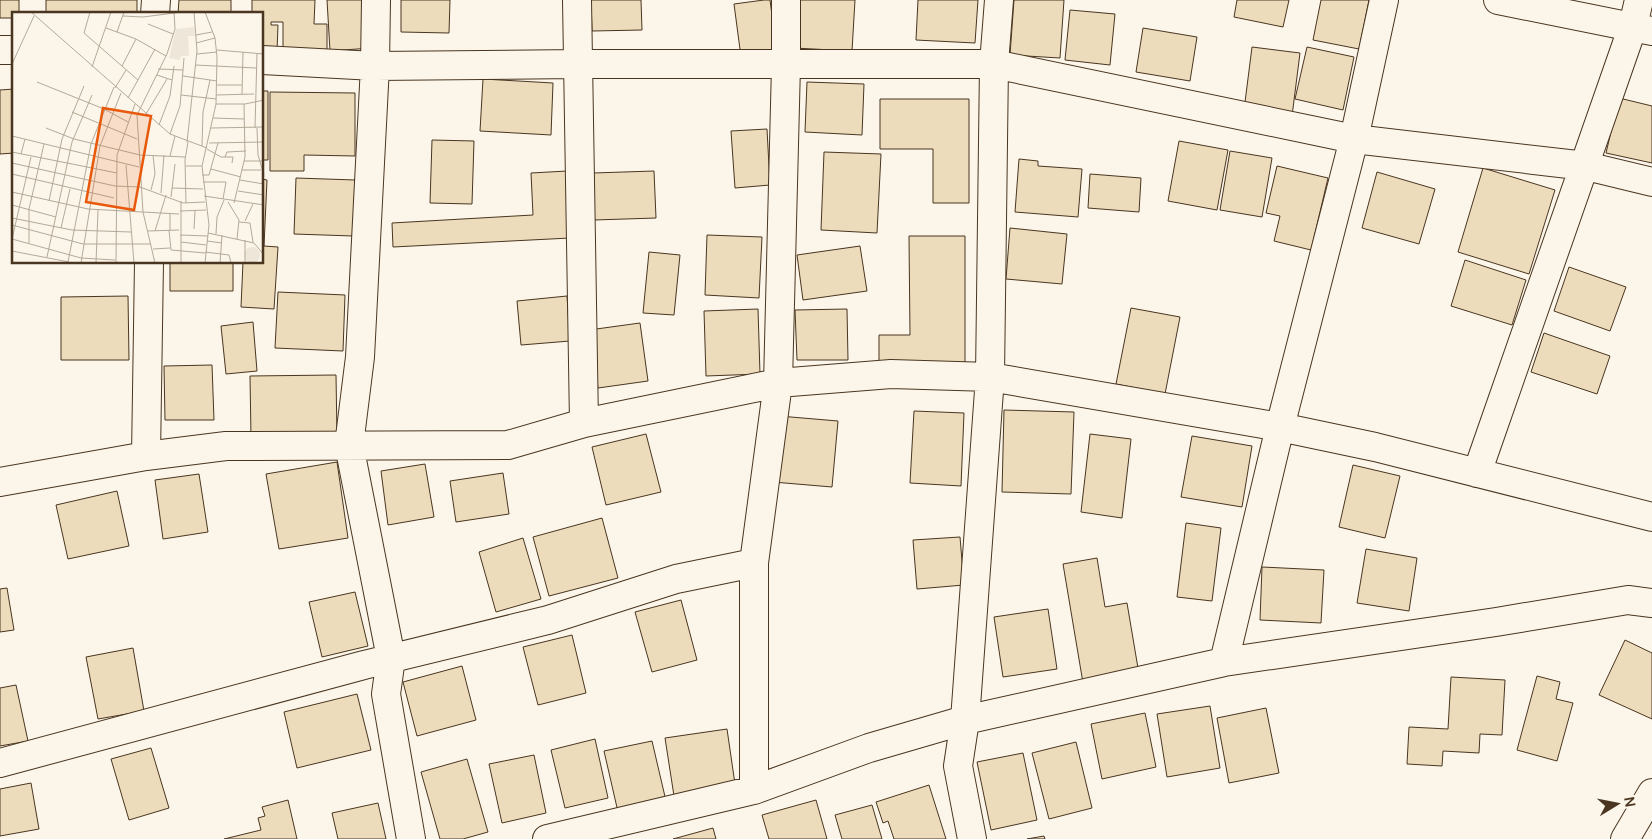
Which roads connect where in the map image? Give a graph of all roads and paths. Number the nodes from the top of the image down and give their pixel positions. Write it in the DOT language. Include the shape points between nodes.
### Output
graph roads {
  1 [pos="376,0"];
  2 [pos="577,0"];
  3 [pos="786,0"];
  4 [pos="999,0"];
  5 [pos="1384,0"];
  6 [pos="1498,0"];
  7 [pos="1639,0"];
  8 [pos="1643,29"];
  9 [pos="264,60"];
  10 [pos="578,64"];
  11 [pos="994,64"];
  12 [pos="786,65"];
  13 [pos="375,66"];
  14 [pos="1354,139"];
  15 [pos="1586,166"];
  16 [pos="1652,182"];
  17 [pos="149,264"];
  18 [pos="990,377"];
  19 [pos="778,383"];
  20 [pos="584,423"];
  21 [pos="1280,427"];
  22 [pos="349,445"];
  23 [pos="146,456"];
  24 [pos="1477,473"];
  25 [pos="0,482"];
  26 [pos="1652,516"];
  27 [pos="754,563"];
  28 [pos="1652,603"];
  29 [pos="391,658"];
  30 [pos="1224,662"];
  31 [pos="965,720"];
  32 [pos="0,763"];
  33 [pos="754,790"];
  34 [pos="1652,793"];
  35 [pos="411,839"];
  36 [pos="547,839"];
  37 [pos="972,839"];
  38 [pos="1625,839"];
  1 -- 13 [label="street"];
  2 -- 10 [label="street"];
  3 -- 12 [label="street"];
  4 -- 11 [label="street"];
  5 -- 14 [label="street"];
  6 -- 8 [label="street"];
  7 -- 8 [label="street"];
  8 -- 15 [label="street"];
  9 -- 13 [label="street"];
  10 -- 12 [label="street"];
  10 -- 13 [label="street"];
  10 -- 20 [label="street"];
  11 -- 12 [label="street"];
  11 -- 14 [label="street"];
  11 -- 18 [label="street"];
  12 -- 19 [label="street"];
  13 -- 22 [label="street" via="360,357"];
  14 -- 15 [label="street"];
  14 -- 21 [label="street"];
  15 -- 16 [label="street"];
  15 -- 24 [label="street"];
  17 -- 23 [label="street"];
  18 -- 19 [label="street" via="891,374"];
  18 -- 21 [label="street"];
  18 -- 31 [label="street"];
  19 -- 20 [label="street"];
  19 -- 27 [label="street"];
  20 -- 22 [label="street" via="508,445"];
  21 -- 24 [label="street"];
  21 -- 30 [label="street"];
  22 -- 23 [label="street" via="226,446"];
  22 -- 29 [label="street"];
  23 -- 25 [label="street"];
  24 -- 26 [label="street"];
  27 -- 29 [label="street" via="676,579 548,620"];
  27 -- 33 [label="street"];
  28 -- 30 [label="street" via="1628,600"];
  29 -- 32 [label="street"];
  29 -- 35 [label="street" via="386,694"];
  30 -- 31 [label="street"];
  31 -- 33 [label="street" via="869,748"];
  31 -- 37 [label="street" via="958,766"];
  33 -- 36 [label="street"];
  34 -- 38 [label="street"];
}
